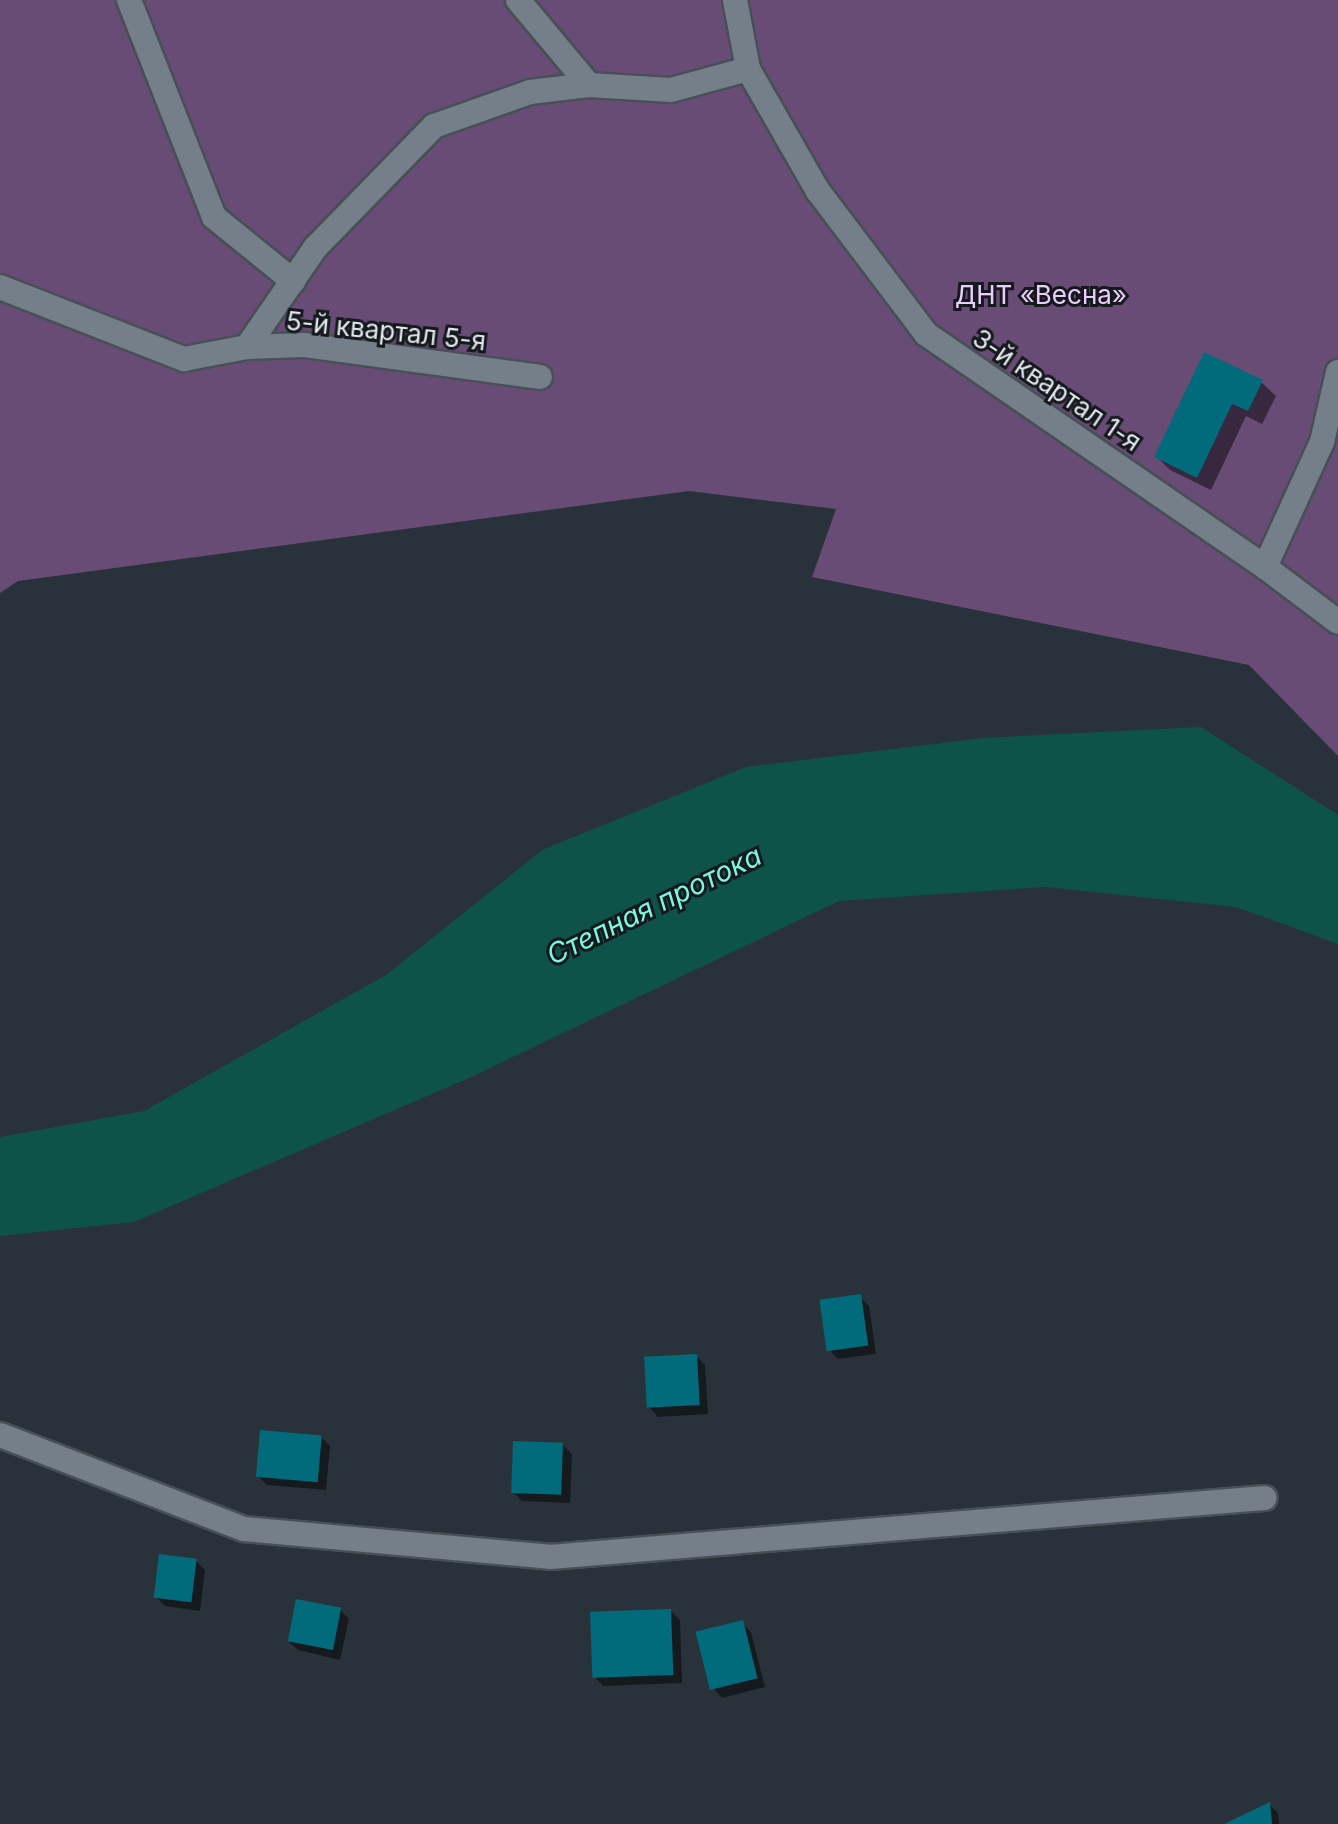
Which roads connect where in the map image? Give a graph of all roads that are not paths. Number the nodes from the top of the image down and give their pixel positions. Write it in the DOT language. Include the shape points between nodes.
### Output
graph roads {
  1 [pos="129,0"];
  2 [pos="518,0"];
  3 [pos="735,0"];
  4 [pos="748,69"];
  5 [pos="589,85"];
  6 [pos="293,281"];
  7 [pos="0,287"];
  8 [pos="247,347"];
  9 [pos="1338,372"];
  10 [pos="540,377"];
  11 [pos="1265,567"];
  12 [pos="1338,622"];
  13 [pos="0,1435"];
  14 [pos="1265,1498"];
  1 -- 6 [label="street" via="214,217"];
  2 -- 5 [label="street"];
  3 -- 4 [label="street, 3-й квартал 1-я"];
  4 -- 5 [label="street" via="671,90"];
  4 -- 11 [label="street, 3-й квартал 1-я" via="818,191 926,334"];
  5 -- 6 [label="street" via="530,92 434,126 315,248"];
  6 -- 8 [label="street"];
  7 -- 8 [label="street, 5-й квартал 5-я" via="184,359"];
  8 -- 10 [label="street, 5-й квартал 5-я" via="304,345"];
  9 -- 11 [label="street" via="1322,442"];
  11 -- 12 [label="street, 3-й квартал 1-я"];
  13 -- 14 [label="street" via="244,1529 550,1557"];
}
